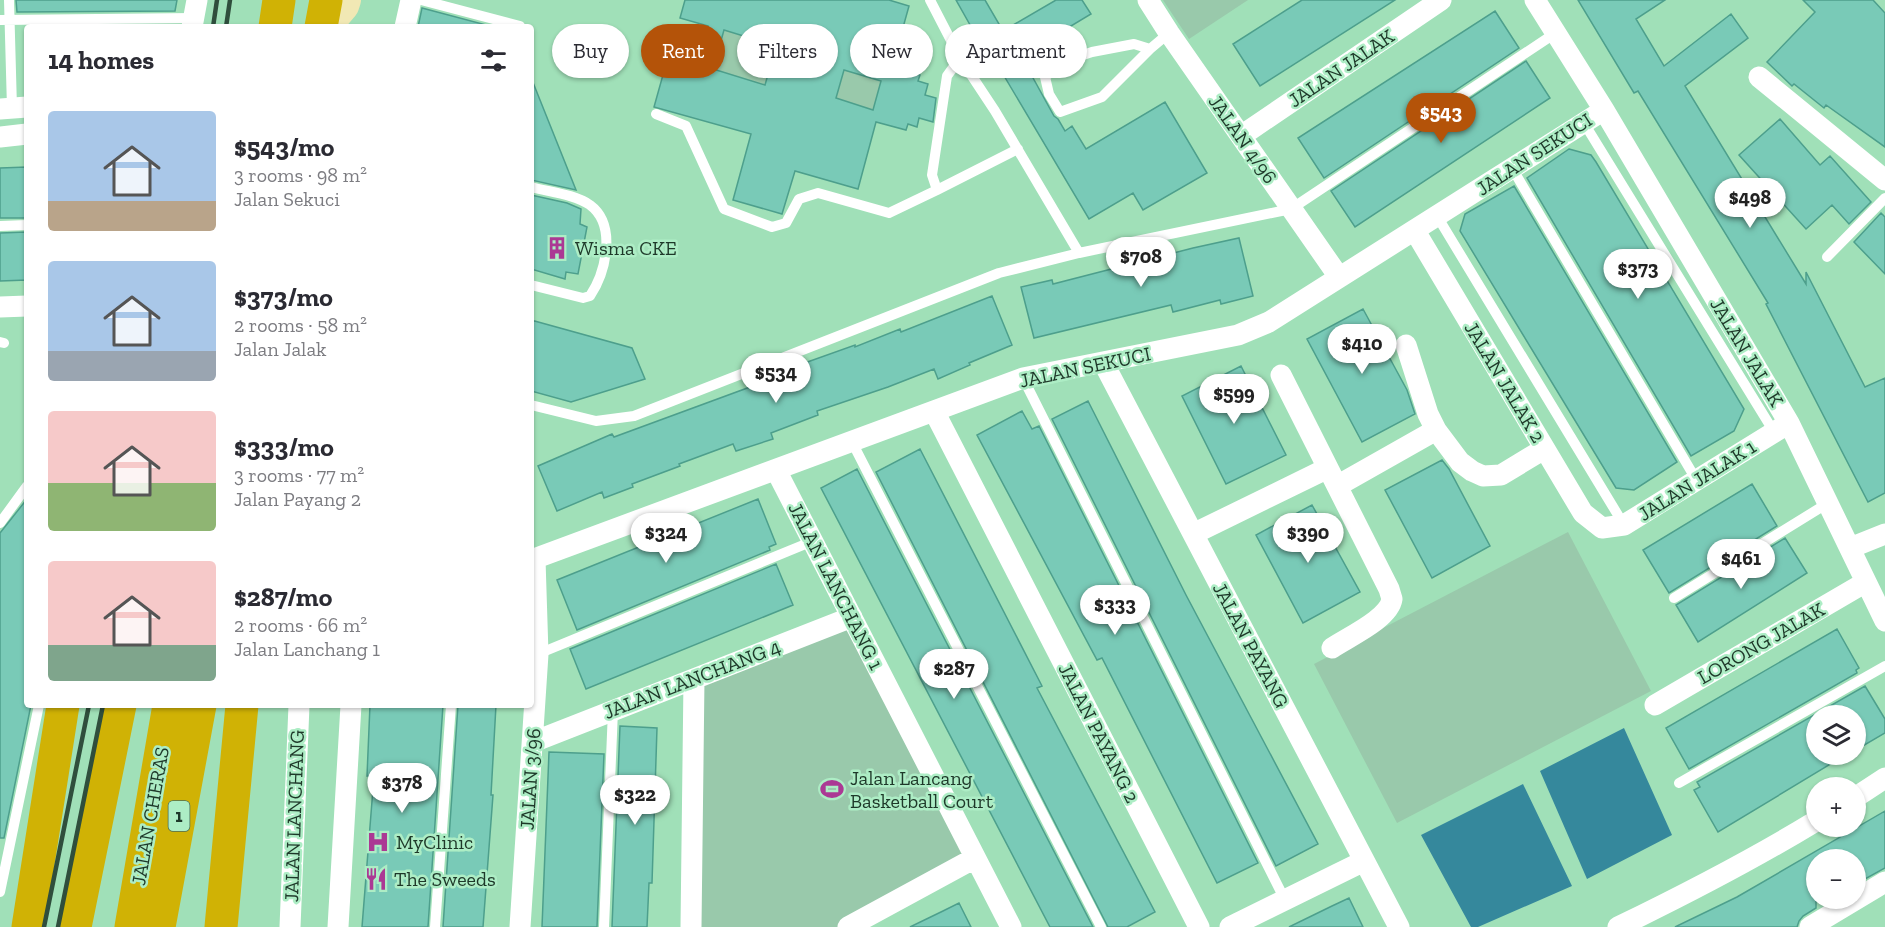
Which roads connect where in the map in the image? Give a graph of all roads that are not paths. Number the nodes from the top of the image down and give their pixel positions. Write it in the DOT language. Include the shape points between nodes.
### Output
graph roads {
  1 [pos="9,0"];
  2 [pos="279,0"];
  3 [pos="326,0"];
  4 [pos="346,0"];
  5 [pos="411,0"];
  6 [pos="421,0"];
  7 [pos="930,0"];
  8 [pos="1149,0"];
  9 [pos="1441,0"];
  10 [pos="1535,0"];
  11 [pos="195,15"];
  12 [pos="5,20"];
  13 [pos="275,24"];
  14 [pos="322,24"];
  15 [pos="329,24"];
  16 [pos="406,24"];
  17 [pos="512,24"];
  18 [pos="945,29"];
  19 [pos="1557,32"];
  20 [pos="1169,33"];
  21 [pos="1150,49"];
  22 [pos="1759,77"];
  23 [pos="946,78"];
  24 [pos="973,78"];
  25 [pos="13,108"];
  26 [pos="1604,110"];
  27 [pos="656,114"];
  28 [pos="1584,123"];
  29 [pos="24,134"];
  30 [pos="1241,136"];
  31 [pos="0,137"];
  32 [pos="1018,149"];
  33 [pos="1512,168"];
  34 [pos="1885,180"];
  35 [pos="534,188"];
  36 [pos="937,190"];
  37 [pos="1885,198"];
  38 [pos="1291,209"];
  39 [pos="1437,216"];
  40 [pos="24,225"];
  41 [pos="0,226"];
  42 [pos="1414,231"];
  43 [pos="1079,253"];
  44 [pos="1827,257"];
  45 [pos="1339,277"];
  46 [pos="534,286"];
  47 [pos="24,306"];
  48 [pos="0,307"];
  49 [pos="1406,345"];
  50 [pos="1103,362"];
  51 [pos="1281,375"];
  52 [pos="1023,378"];
  53 [pos="534,406"];
  54 [pos="934,411"];
  55 [pos="1781,427"];
  56 [pos="1436,430"];
  57 [pos="852,442"];
  58 [pos="1544,449"];
  59 [pos="776,470"];
  60 [pos="1332,477"];
  61 [pos="1697,481"];
  62 [pos="24,490"];
  63 [pos="1828,503"];
  64 [pos="0,523"];
  65 [pos="1624,525"];
  66 [pos="1602,528"];
  67 [pos="1193,534"];
  68 [pos="1885,534"];
  69 [pos="813,541"];
  70 [pos="1850,548"];
  71 [pos="534,559"];
  72 [pos="534,578"];
  73 [pos="1866,582"];
  74 [pos="1674,598"];
  75 [pos="852,617"];
  76 [pos="1885,621"];
  77 [pos="1332,648"];
  78 [pos="538,654"];
  79 [pos="1885,666"];
  80 [pos="694,679"];
  81 [pos="1655,705"];
  82 [pos="38,708"];
  83 [pos="63,708"];
  84 [pos="119,708"];
  85 [pos="168,708"];
  86 [pos="199,708"];
  87 [pos="242,708"];
  88 [pos="299,708"];
  89 [pos="351,708"];
  90 [pos="451,708"];
  91 [pos="613,710"];
  92 [pos="533,742"];
  93 [pos="1885,778"];
  94 [pos="1679,783"];
  95 [pos="1866,790"];
  96 [pos="1806,827"];
  97 [pos="975,858"];
  98 [pos="1364,861"];
  99 [pos="225,877"];
  100 [pos="1885,882"];
  101 [pos="0,891"];
  102 [pos="1285,900"];
  103 [pos="28,927"];
  104 [pos="76,927"];
  105 [pos="131,927"];
  106 [pos="159,927"];
  107 [pos="221,927"];
  108 [pos="232,927"];
  109 [pos="290,927"];
  110 [pos="338,927"];
  111 [pos="435,927"];
  112 [pos="520,927"];
  113 [pos="604,927"];
  114 [pos="691,927"];
  115 [pos="701,927"];
  116 [pos="848,927"];
  117 [pos="1011,927"];
  118 [pos="1101,927"];
  119 [pos="1199,927"];
  120 [pos="1230,927"];
  121 [pos="1399,927"];
  122 [pos="1618,927"];
  123 [pos="1810,927"];
  1 -- 12 [label="lane"];
  2 -- 13 [label="highway"];
  3 -- 14 [label="highway"];
  4 -- 15 [label="street"];
  5 -- 16 [label="street"];
  6 -- 17 [label="lane"];
  7 -- 18 [label="lane"];
  8 -- 20 [label="street, JALAN 4/96"];
  9 -- 30 [label="street, JALAN JALAK"];
  10 -- 19 [label="street, JALAN JALAK"];
  11 -- 12 [label="lane"];
  12 -- 25 [label="lane"];
  19 -- 26 [label="street, JALAN JALAK"];
  19 -- 38 [label="lane"];
  20 -- 21 [label="lane"];
  20 -- 30 [label="street, JALAN 4/96"];
  21 -- 21 [label="lane" via="1102,97 1060,112 1049,94 1045,77 1062,62 1134,44"];
  22 -- 34 [label="street"];
  23 -- 36 [label="lane" via="932,175"];
  24 -- 32 [label="lane"];
  26 -- 28 [label="street, JALAN SEKUCI"];
  26 -- 55 [label="street, JALAN JALAK"];
  27 -- 36 [label="lane" via="686,126 724,209 772,227 786,223 799,199 818,193 889,213"];
  28 -- 33 [label="street, JALAN SEKUCI"];
  28 -- 55 [label="lane"];
  29 -- 31 [label="street"];
  30 -- 38 [label="street, JALAN 4/96"];
  32 -- 36 [label="lane"];
  32 -- 43 [label="lane"];
  33 -- 39 [label="street, JALAN SEKUCI"];
  33 -- 61 [label="lane"];
  35 -- 46 [label="lane" via="589,205 605,227 608,244 596,288 590,296 584,298"];
  37 -- 44 [label="lane"];
  38 -- 43 [label="lane"];
  38 -- 45 [label="street, JALAN 4/96"];
  39 -- 42 [label="street, JALAN SEKUCI"];
  39 -- 65 [label="lane"];
  40 -- 41 [label="lane"];
  42 -- 45 [label="street, JALAN SEKUCI"];
  42 -- 58 [label="street, JALAN JALAK 2"];
  43 -- 53 [label="lane" via="999,273 634,416 596,421"];
  45 -- 50 [label="street, JALAN SEKUCI" via="1269,322 1238,335"];
  47 -- 48 [label="street"];
  49 -- 56 [label="street"];
  50 -- 52 [label="street, JALAN SEKUCI"];
  50 -- 67 [label="street, JALAN PAYANG"];
  51 -- 60 [label="street"];
  52 -- 54 [label="street, JALAN SEKUCI"];
  52 -- 102 [label="lane"];
  54 -- 57 [label="street, JALAN SEKUCI"];
  54 -- 119 [label="street, JALAN PAYANG 2"];
  55 -- 61 [label="street, JALAN JALAK 1"];
  55 -- 63 [label="street, JALAN JALAK"];
  56 -- 58 [label="street" via="1460,462 1483,476 1501,475"];
  56 -- 60 [label="street"];
  57 -- 59 [label="street, JALAN SEKUCI"];
  57 -- 118 [label="lane"];
  58 -- 66 [label="street, JALAN JALAK 2" via="1583,513"];
  59 -- 69 [label="street, JALAN LANCHANG 1"];
  59 -- 71 [label="street, JALAN SEKUCI"];
  60 -- 67 [label="street"];
  60 -- 77 [label="street" via="1392,599 1376,621"];
  61 -- 65 [label="street, JALAN JALAK 1"];
  62 -- 64 [label="lane"];
  63 -- 70 [label="street, JALAN JALAK"];
  63 -- 74 [label="lane"];
  65 -- 66 [label="street, JALAN JALAK 1"];
  67 -- 98 [label="street, JALAN PAYANG"];
  68 -- 70 [label="street"];
  69 -- 75 [label="street, JALAN LANCHANG 1"];
  69 -- 78 [label="lane"];
  70 -- 73 [label="street, JALAN JALAK"];
  72 -- 78 [label="street, JALAN 3/96"];
  73 -- 76 [label="street, JALAN JALAK"];
  73 -- 81 [label="street, LORONG JALAK"];
  75 -- 80 [label="street, JALAN LANCHANG 4"];
  75 -- 97 [label="street, JALAN LANCHANG 1"];
  78 -- 92 [label="street, JALAN 3/96"];
  79 -- 94 [label="lane"];
  80 -- 91 [label="street, JALAN LANCHANG 4"];
  80 -- 114 [label="street"];
  82 -- 101 [label="lane"];
  83 -- 103 [label="highway"];
  84 -- 104 [label="highway"];
  85 -- 105 [label="highway, JALAN CHERAS / 1"];
  86 -- 106 [label="highway, JALAN CHERAS / 1"];
  87 -- 99 [label="highway"];
  88 -- 109 [label="street, JALAN LANCHANG"];
  89 -- 110 [label="street"];
  90 -- 111 [label="lane"];
  91 -- 92 [label="street, JALAN LANCHANG 4"];
  91 -- 113 [label="lane"];
  92 -- 112 [label="street, JALAN 3/96"];
  93 -- 95 [label="street"];
  96 -- 122 [label="street" via="1715,879"];
  97 -- 116 [label="street"];
  97 -- 117 [label="street, JALAN LANCHANG 1"];
  98 -- 102 [label="street"];
  98 -- 121 [label="street, JALAN PAYANG"];
  99 -- 107 [label="highway"];
  99 -- 108 [label="highway"];
  100 -- 123 [label="street"];
  102 -- 120 [label="street"];
  114 -- 115 [label="street"];
}
